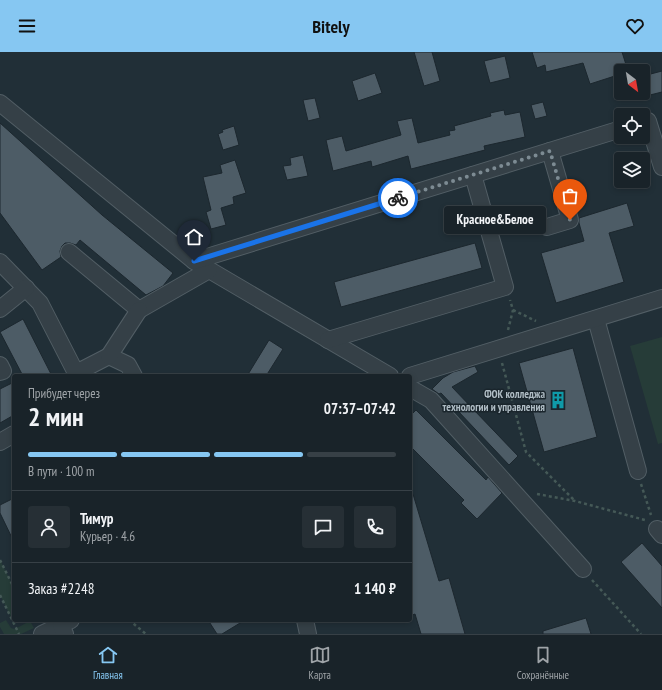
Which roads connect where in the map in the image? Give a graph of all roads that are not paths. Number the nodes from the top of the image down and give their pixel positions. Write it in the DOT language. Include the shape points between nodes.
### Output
graph roads {
  1 [pos="0,103"];
  2 [pos="651,120"];
  3 [pos="614,131"];
  4 [pos="550,151"];
  5 [pos="662,167"];
  6 [pos="473,175"];
  7 [pos="547,226"];
  8 [pos="69,252"];
  9 [pos="194,261"];
  10 [pos="0,262"];
  11 [pos="209,270"];
  12 [pos="26,288"];
  13 [pos="662,298"];
  14 [pos="0,309"];
  15 [pos="139,310"];
  16 [pos="596,319"];
  17 [pos="328,340"];
  18 [pos="109,356"];
  19 [pos="0,365"];
  20 [pos="0,372"];
  21 [pos="76,374"];
  22 [pos="133,374"];
  23 [pos="387,374"];
  24 [pos="412,375"];
  25 [pos="412,389"];
  26 [pos="12,435"];
  27 [pos="0,442"];
  28 [pos="638,471"];
  29 [pos="583,569"];
  30 [pos="305,622"];
  31 [pos="66,626"];
  32 [pos="42,634"];
  33 [pos="308,634"];
  1 -- 9 [label="street"];
  2 -- 5 [label="street"];
  3 -- 4 [label="street"];
  4 -- 6 [label="street"];
  4 -- 7 [label="street" via="570,220"];
  6 -- 9 [label="street"];
  6 -- 17 [label="street" via="505,287"];
  8 -- 15 [label="street"];
  9 -- 11 [label="street"];
  10 -- 12 [label="street"];
  11 -- 15 [label="street"];
  11 -- 17 [label="street"];
  12 -- 14 [label="street"];
  12 -- 21 [label="street" via="40,303"];
  13 -- 16 [label="street"];
  15 -- 18 [label="street"];
  16 -- 24 [label="street"];
  16 -- 28 [label="street"];
  17 -- 23 [label="street"];
  18 -- 21 [label="street"];
  18 -- 22 [label="street" via="128,365"];
  19 -- 20 [label="street" via="3,371"];
  25 -- 29 [label="street" via="431,400"];
  26 -- 27 [label="street"];
  30 -- 33 [label="street"];
  31 -- 32 [label="street"];
}
